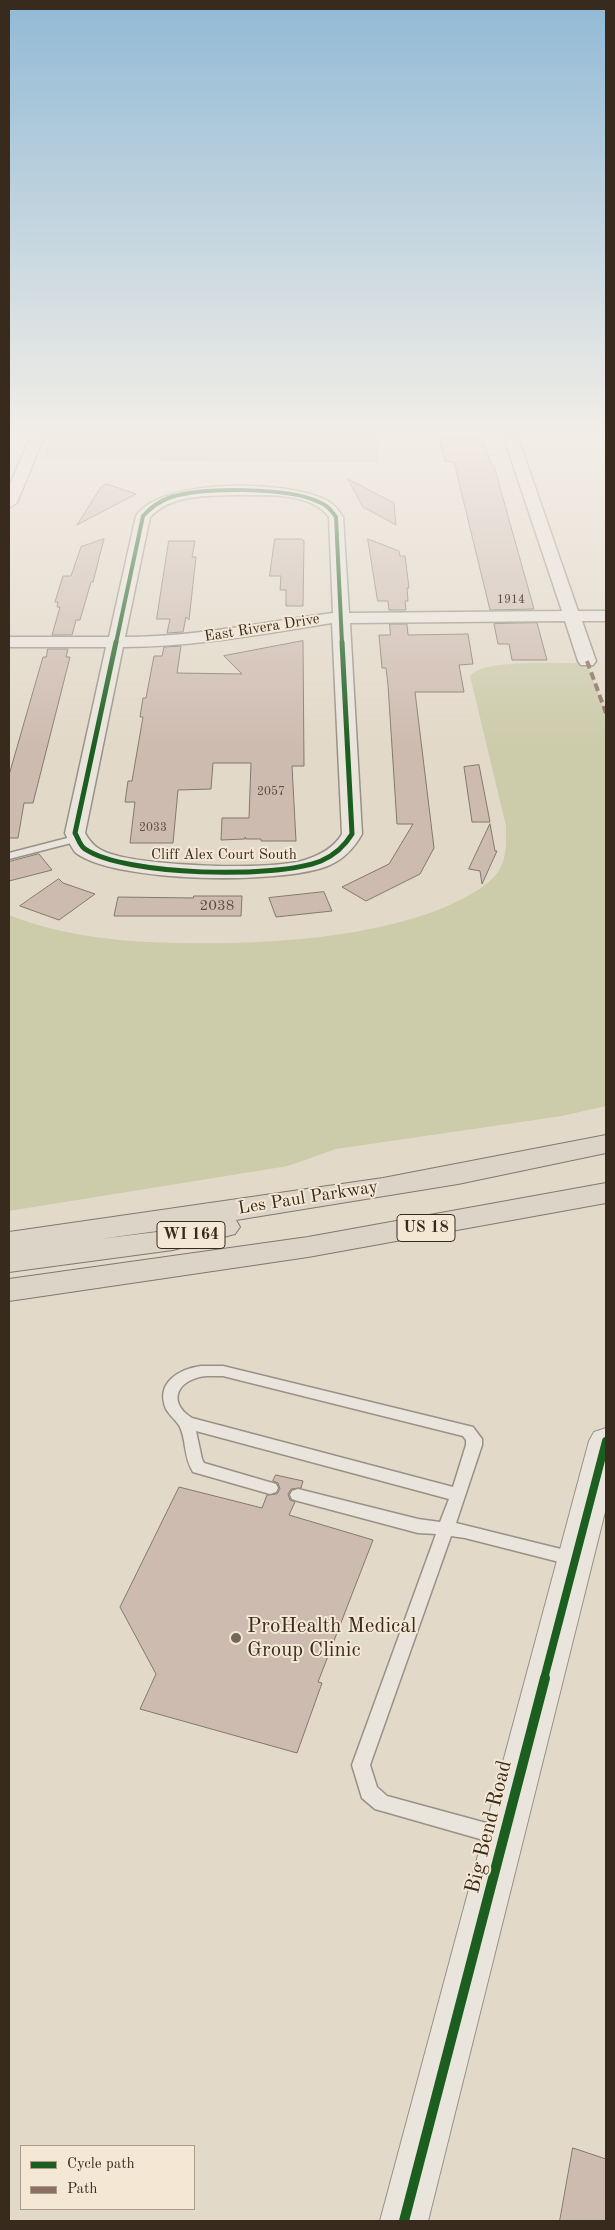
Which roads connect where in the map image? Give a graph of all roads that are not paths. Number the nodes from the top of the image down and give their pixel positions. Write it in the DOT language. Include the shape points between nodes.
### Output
graph roads {
  1 [pos="138,539"];
  2 [pos="338,539"];
  3 [pos="546,539"];
  4 [pos="572,616"];
  5 [pos="606,616"];
  6 [pos="341,618"];
  7 [pos="9,642"];
  8 [pos="115,643"];
  9 [pos="586,661"];
  10 [pos="75,839"];
  11 [pos="9,856"];
  12 [pos="606,1144"];
  13 [pos="369,1189"];
  14 [pos="606,1193"];
  15 [pos="17,1239"];
  16 [pos="9,1262"];
  17 [pos="9,1290"];
  18 [pos="186,1422"];
  19 [pos="606,1441"];
  20 [pos="270,1488"];
  21 [pos="298,1495"];
  22 [pos="458,1495"];
  23 [pos="446,1529"];
  24 [pos="575,1559"];
  25 [pos="503,1837"];
  26 [pos="404,2221"];
  1 -- 8 [label="street, Cliff Alex Court South"];
  2 -- 6 [label="street, Cliff Alex Court South"];
  3 -- 4 [label="street"];
  4 -- 5 [label="street, East Rivera Drive"];
  4 -- 6 [label="street, East Rivera Drive"];
  4 -- 9 [label="street"];
  6 -- 8 [label="street, East Rivera Drive" via="192,639"];
  6 -- 10 [label="street, Cliff Alex Court South" via="352,834 348,844 325,859 302,868 252,870 128,866 96,856"];
  7 -- 8 [label="street, East Rivera Drive"];
  8 -- 10 [label="street"];
  10 -- 11 [label="lane"];
  12 -- 13 [label="main road, Les Paul Parkway" via="523,1163"];
  13 -- 15 [label="main road, Les Paul Parkway"];
  13 -- 16 [label="main road, WI 164" via="173,1240"];
  14 -- 17 [label="main road, US 18" via="262,1256"];
  18 -- 20 [label="lane" via="194,1460 199,1468"];
  18 -- 22 [label="lane"];
  18 -- 22 [label="lane" via="177,1416 173,1408 171,1395 175,1382 191,1373 215,1370 468,1431 474,1444"];
  19 -- 24 [label="street, Big Bend Road"];
  21 -- 23 [label="lane" via="418,1526"];
  22 -- 23 [label="lane"];
  23 -- 24 [label="lane" via="466,1531"];
  23 -- 25 [label="lane" via="361,1765 363,1778 369,1792 382,1803"];
  24 -- 25 [label="street, Big Bend Road"];
  25 -- 26 [label="street, Big Bend Road"];
}
